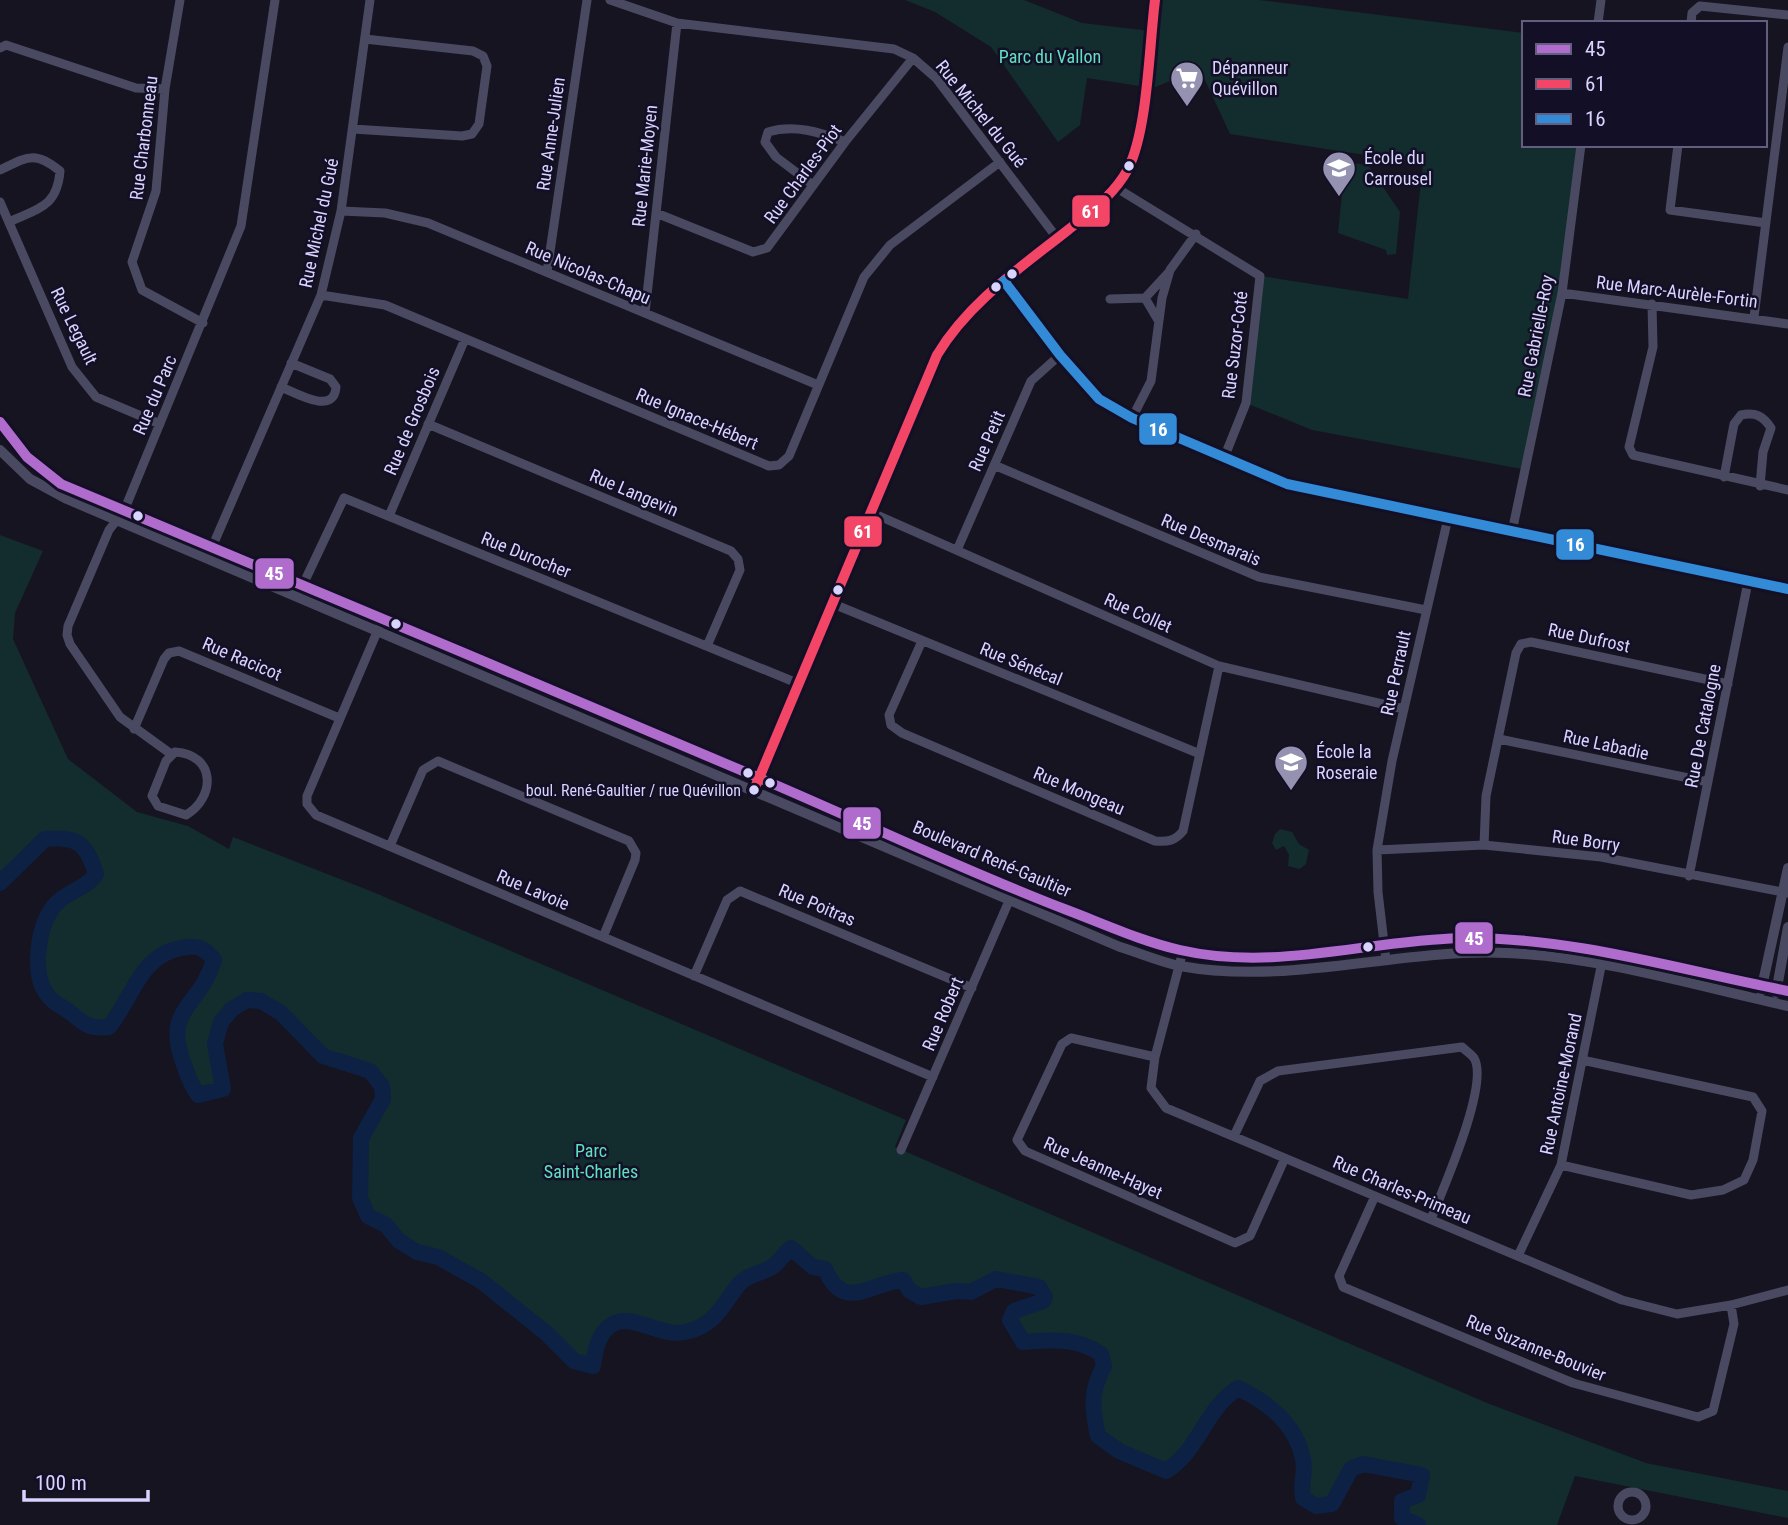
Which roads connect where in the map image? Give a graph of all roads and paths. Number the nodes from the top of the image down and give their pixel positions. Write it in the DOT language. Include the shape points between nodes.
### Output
graph roads {
  1 [pos="180,0"];
  2 [pos="275,0"];
  3 [pos="370,0"];
  4 [pos="587,0"];
  5 [pos="610,0"];
  6 [pos="1155,0"];
  7 [pos="1601,0"];
  8 [pos="1788,15"];
  9 [pos="1598,21"];
  10 [pos="1691,21"];
  11 [pos="677,23"];
  12 [pos="365,38"];
  13 [pos="1788,47"];
  14 [pos="0,48"];
  15 [pos="913,58"];
  16 [pos="165,89"];
  17 [pos="353,128"];
  18 [pos="845,142"];
  19 [pos="1581,147"];
  20 [pos="1678,147"];
  21 [pos="1000,162"];
  22 [pos="0,170"];
  23 [pos="813,185"];
  24 [pos="1115,187"];
  25 [pos="0,202"];
  26 [pos="341,212"];
  27 [pos="656,213"];
  28 [pos="9,222"];
  29 [pos="1766,223"];
  30 [pos="1196,234"];
  31 [pos="1057,239"];
  32 [pos="1170,271"];
  33 [pos="547,272"];
  34 [pos="1004,281"];
  35 [pos="1562,293"];
  36 [pos="321,295"];
  37 [pos="1145,298"];
  38 [pos="1110,299"];
  39 [pos="1652,304"];
  40 [pos="645,313"];
  41 [pos="1754,317"];
  42 [pos="1158,320"];
  43 [pos="203,323"];
  44 [pos="1788,324"];
  45 [pos="465,339"];
  46 [pos="1060,355"];
  47 [pos="291,363"];
  48 [pos="818,385"];
  49 [pos="281,387"];
  50 [pos="1132,418"];
  51 [pos="0,422"];
  52 [pos="160,424"];
  53 [pos="428,424"];
  54 [pos="0,450"];
  55 [pos="1224,458"];
  56 [pos="994,465"];
  57 [pos="1724,477"];
  58 [pos="1760,486"];
  59 [pos="1788,490"];
  60 [pos="870,512"];
  61 [pos="121,514"];
  62 [pos="389,516"];
  63 [pos="1448,518"];
  64 [pos="1512,532"];
  65 [pos="957,551"];
  66 [pos="209,553"];
  67 [pos="1748,582"];
  68 [pos="303,584"];
  69 [pos="1788,589"];
  70 [pos="298,596"];
  71 [pos="831,603"];
  72 [pos="1426,610"];
  73 [pos="379,625"];
  74 [pos="922,641"];
  75 [pos="707,646"];
  76 [pos="1219,666"];
  77 [pos="797,682"];
  78 [pos="1728,684"];
  79 [pos="1404,709"];
  80 [pos="339,718"];
  81 [pos="134,729"];
  82 [pos="1499,739"];
  83 [pos="171,754"];
  84 [pos="1200,754"];
  85 [pos="760,778"];
  86 [pos="1708,782"];
  87 [pos="754,790"];
  88 [pos="1484,845"];
  89 [pos="390,846"];
  90 [pos="1377,850"];
  91 [pos="1788,868"];
  92 [pos="1689,876"];
  93 [pos="1785,893"];
  94 [pos="1012,895"];
  95 [pos="1788,927"];
  96 [pos="603,937"];
  97 [pos="1384,946"];
  98 [pos="1182,951"];
  99 [pos="1604,952"];
  100 [pos="1385,960"];
  101 [pos="1602,965"];
  102 [pos="1181,966"];
  103 [pos="694,976"];
  104 [pos="1762,986"];
  105 [pos="972,988"];
  106 [pos="1782,990"];
  107 [pos="1759,999"];
  108 [pos="1774,1003"];
  109 [pos="1788,1006"];
  110 [pos="1155,1057"];
  111 [pos="1582,1060"];
  112 [pos="933,1077"];
  113 [pos="1234,1136"];
  114 [pos="901,1150"];
  115 [pos="1285,1158"];
  116 [pos="1561,1165"];
  117 [pos="1375,1196"];
  118 [pos="1430,1219"];
  119 [pos="1518,1256"];
  120 [pos="1788,1290"];
  121 [pos="1731,1305"];
  1 -- 16 [label="street, Rue Charbonneau"];
  2 -- 43 [label="street, Rue du Parc" via="241,226"];
  3 -- 12 [label="street, Rue Michel du Gué"];
  4 -- 33 [label="street, Rue Anne-Julien"];
  5 -- 11 [label="street, Rue Michel du Gué"];
  6 -- 24 [label="street" via="1135,145 1128,169"];
  7 -- 9 [label="street"];
  8 -- 10 [label="street" via="1700,6"];
  11 -- 15 [label="street, Rue Michel du Gué" via="894,49"];
  11 -- 27 [label="street, Rue Marie-Moyen"];
  12 -- 17 [label="street, Rue Michel du Gué"];
  12 -- 17 [label="street" via="473,51 483,56 487,66 479,124 472,134"];
  13 -- 29 [label="street"];
  14 -- 16 [label="street" via="6,45 136,88"];
  15 -- 18 [label="street, Rue Charles-Piot"];
  15 -- 21 [label="street, Rue Michel du Gué" via="936,78"];
  16 -- 43 [label="street, Rue Charbonneau" via="156,191 132,262 142,290"];
  17 -- 26 [label="street, Rue Michel du Gué"];
  18 -- 23 [label="street, Rue Charles-Piot"];
  18 -- 23 [label="street" via="808,130 768,132 765,142 776,157"];
  19 -- 35 [label="street, Rue Gabrielle-Roy"];
  20 -- 29 [label="street" via="1671,211"];
  21 -- 31 [label="street, Rue Michel du Gué"];
  21 -- 48 [label="street, Rue Ignace-Hébert" via="890,245 864,278"];
  22 -- 28 [label="street" via="28,156 46,159 60,171 50,203"];
  23 -- 27 [label="street, Rue Charles-Piot" via="776,239 757,253"];
  24 -- 30 [label="street, Rue Suzor-Coté"];
  24 -- 31 [label="street"];
  25 -- 28 [label="street, Rue Legault"];
  26 -- 33 [label="street, Rue Nicolas-Chapu" via="385,213 428,223"];
  26 -- 36 [label="street, Rue Michel du Gué"];
  27 -- 40 [label="street, Rue Marie-Moyen"];
  28 -- 52 [label="street, Rue Legault" via="72,367 96,397"];
  29 -- 41 [label="street"];
  30 -- 32 [label="street"];
  30 -- 55 [label="street, Rue Suzor-Coté" via="1260,276 1246,403"];
  31 -- 34 [label="street"];
  32 -- 37 [label="street"];
  32 -- 42 [label="street"];
  33 -- 40 [label="street, Rue Nicolas-Chapu"];
  34 -- 46 [label="street"];
  34 -- 60 [label="street" via="955,325 937,355"];
  35 -- 39 [label="street, Rue Marc-Aurèle-Fortin"];
  35 -- 64 [label="street, Rue Gabrielle-Roy"];
  36 -- 45 [label="street, Rue Ignace-Hébert" via="385,305"];
  36 -- 47 [label="street, Rue Michel du Gué"];
  37 -- 38 [label="street"];
  37 -- 42 [label="street"];
  39 -- 41 [label="street, Rue Marc-Aurèle-Fortin"];
  39 -- 57 [label="street" via="1653,347 1629,447 1639,459"];
  40 -- 48 [label="street, Rue Nicolas-Chapu"];
  41 -- 44 [label="street, Rue Marc-Aurèle-Fortin"];
  42 -- 50 [label="street" via="1151,381"];
  43 -- 52 [label="street, Rue du Parc"];
  45 -- 48 [label="street, Rue Ignace-Hébert" via="769,466 779,465 789,456"];
  45 -- 53 [label="street, Rue de Grosbois"];
  46 -- 50 [label="street" via="1099,399"];
  46 -- 56 [label="street, Rue Petit" via="1031,381"];
  47 -- 49 [label="street, Rue Michel du Gué"];
  47 -- 49 [label="street" via="330,379 336,394 321,403"];
  49 -- 66 [label="street, Rue Michel du Gué"];
  50 -- 55 [label="street"];
  51 -- 61 [label="street, Boulevard René-Gaultier" via="27,457 61,484"];
  52 -- 61 [label="street, Rue du Parc"];
  53 -- 62 [label="street, Rue de Grosbois"];
  53 -- 75 [label="street, Rue Langevin" via="731,551 740,570"];
  54 -- 61 [label="street, Boulevard René-Gaultier" via="45,488"];
  55 -- 63 [label="street" via="1287,484"];
  56 -- 65 [label="street, Rue Petit"];
  56 -- 72 [label="street, Rue Desmarais" via="1259,577"];
  57 -- 58 [label="street"];
  57 -- 58 [label="street" via="1734,424 1741,415 1752,413 1763,417 1771,428"];
  58 -- 59 [label="street"];
  60 -- 65 [label="street, Rue Collet"];
  60 -- 71 [label="street"];
  61 -- 66 [label="street, Boulevard René-Gaultier"];
  61 -- 81 [label="street, Rue du Parc" via="109,530 67,635 115,710"];
  62 -- 68 [label="street, Rue Durocher" via="344,498"];
  62 -- 75 [label="street, Rue Durocher"];
  63 -- 64 [label="street"];
  63 -- 72 [label="street, Rue Perrault"];
  64 -- 67 [label="street"];
  65 -- 76 [label="street, Rue Collet"];
  66 -- 68 [label="street, Boulevard René-Gaultier"];
  66 -- 70 [label="street, Boulevard René-Gaultier"];
  67 -- 69 [label="street"];
  67 -- 78 [label="street, Rue De Catalogne"];
  68 -- 70 [label="street, Rue Durocher"];
  68 -- 73 [label="street, Boulevard René-Gaultier"];
  70 -- 73 [label="street, Boulevard René-Gaultier"];
  71 -- 74 [label="street, Rue Sénécal"];
  71 -- 77 [label="street"];
  72 -- 79 [label="street, Rue Perrault"];
  73 -- 80 [label="street, Rue Lavoie"];
  73 -- 85 [label="street, Boulevard René-Gaultier"];
  73 -- 87 [label="street, Boulevard René-Gaultier"];
  74 -- 84 [label="street, Rue Sénécal"];
  74 -- 84 [label="street, Rue Mongeau" via="888,715 891,725 1155,841 1168,842 1183,831"];
  75 -- 77 [label="street, Rue Durocher"];
  76 -- 79 [label="street, Rue Collet"];
  76 -- 84 [label="street, Rue Mongeau"];
  77 -- 85 [label="street"];
  78 -- 82 [label="street, Rue Dufrost" via="1531,642 1521,644"];
  78 -- 86 [label="street, Rue De Catalogne"];
  79 -- 90 [label="street, Rue Perrault"];
  80 -- 81 [label="street, Rue Racicot" via="179,651 164,659"];
  80 -- 89 [label="street, Rue Lavoie" via="307,804 316,815"];
  81 -- 83 [label="street, Rue du Parc"];
  82 -- 86 [label="street, Rue Labadie"];
  82 -- 88 [label="street, Rue Dufrost" via="1486,796"];
  83 -- 83 [label="street" via="201,761 208,770 199,802 186,816 158,806 152,796"];
  85 -- 87 [label="street"];
  85 -- 94 [label="street, Boulevard René-Gaultier"];
  86 -- 92 [label="street, Rue De Catalogne"];
  87 -- 94 [label="street, Boulevard René-Gaultier"];
  88 -- 90 [label="street, Rue Borry"];
  88 -- 92 [label="street, Rue Borry" via="1601,857"];
  89 -- 96 [label="street, Rue Lavoie"];
  89 -- 96 [label="street" via="424,770 439,761 592,825 629,841 636,853"];
  90 -- 97 [label="street, Rue Perrault"];
  91 -- 93 [label="street"];
  92 -- 93 [label="street, Rue Borry"];
  93 -- 104 [label="street"];
  94 -- 98 [label="street, Boulevard René-Gaultier"];
  94 -- 102 [label="street, Boulevard René-Gaultier" via="1120,947"];
  94 -- 105 [label="street, Rue Robert"];
  95 -- 106 [label="street"];
  96 -- 103 [label="street, Rue Lavoie"];
  97 -- 98 [label="street, Boulevard René-Gaultier" via="1251,960"];
  97 -- 99 [label="street, Boulevard René-Gaultier" via="1513,939"];
  97 -- 100 [label="street, Rue Perrault"];
  98 -- 102 [label="street, Rue Charles-Primeau"];
  99 -- 101 [label="street, Rue Antoine-Morand"];
  99 -- 104 [label="street, Boulevard René-Gaultier"];
  100 -- 101 [label="street, Boulevard René-Gaultier" via="1508,953"];
  100 -- 102 [label="street, Boulevard René-Gaultier" via="1303,970"];
  101 -- 107 [label="street, Boulevard René-Gaultier"];
  101 -- 111 [label="street, Rue Antoine-Morand"];
  102 -- 110 [label="street, Rue Charles-Primeau"];
  103 -- 105 [label="street, Rue Poitras" via="727,900 740,891"];
  103 -- 112 [label="street, Rue Lavoie"];
  104 -- 106 [label="street, Boulevard René-Gaultier"];
  104 -- 107 [label="street"];
  105 -- 112 [label="street, Rue Robert"];
  106 -- 108 [label="street"];
  107 -- 108 [label="street, Boulevard René-Gaultier"];
  108 -- 109 [label="street, Boulevard René-Gaultier"];
  110 -- 113 [label="street, Rue Charles-Primeau" via="1151,1088 1166,1108"];
  110 -- 115 [label="street, Rue Jeanne-Hayet" via="1071,1038 1062,1044 1017,1140 1025,1151 1235,1242 1250,1236"];
  111 -- 116 [label="street, Rue Antoine-Morand"];
  111 -- 116 [label="street" via="1753,1097 1762,1111 1753,1160 1744,1180 1723,1190 1691,1195"];
  112 -- 114 [label="street, Rue Robert"];
  113 -- 115 [label="street, Rue Charles-Primeau"];
  113 -- 118 [label="street" via="1260,1081 1278,1071 1462,1047 1475,1059 1478,1081 1459,1149"];
  115 -- 117 [label="street, Rue Charles-Primeau"];
  116 -- 119 [label="street, Rue Antoine-Morand"];
  117 -- 118 [label="street, Rue Charles-Primeau"];
  117 -- 121 [label="street, Rue Suzanne-Bouvier" via="1339,1276 1343,1287 1573,1383 1698,1417 1713,1411 1734,1324"];
  118 -- 119 [label="street, Rue Charles-Primeau"];
  119 -- 121 [label="street, Rue Charles-Primeau" via="1622,1300 1677,1314"];
  120 -- 121 [label="street, Rue Charles-Primeau"];
}
